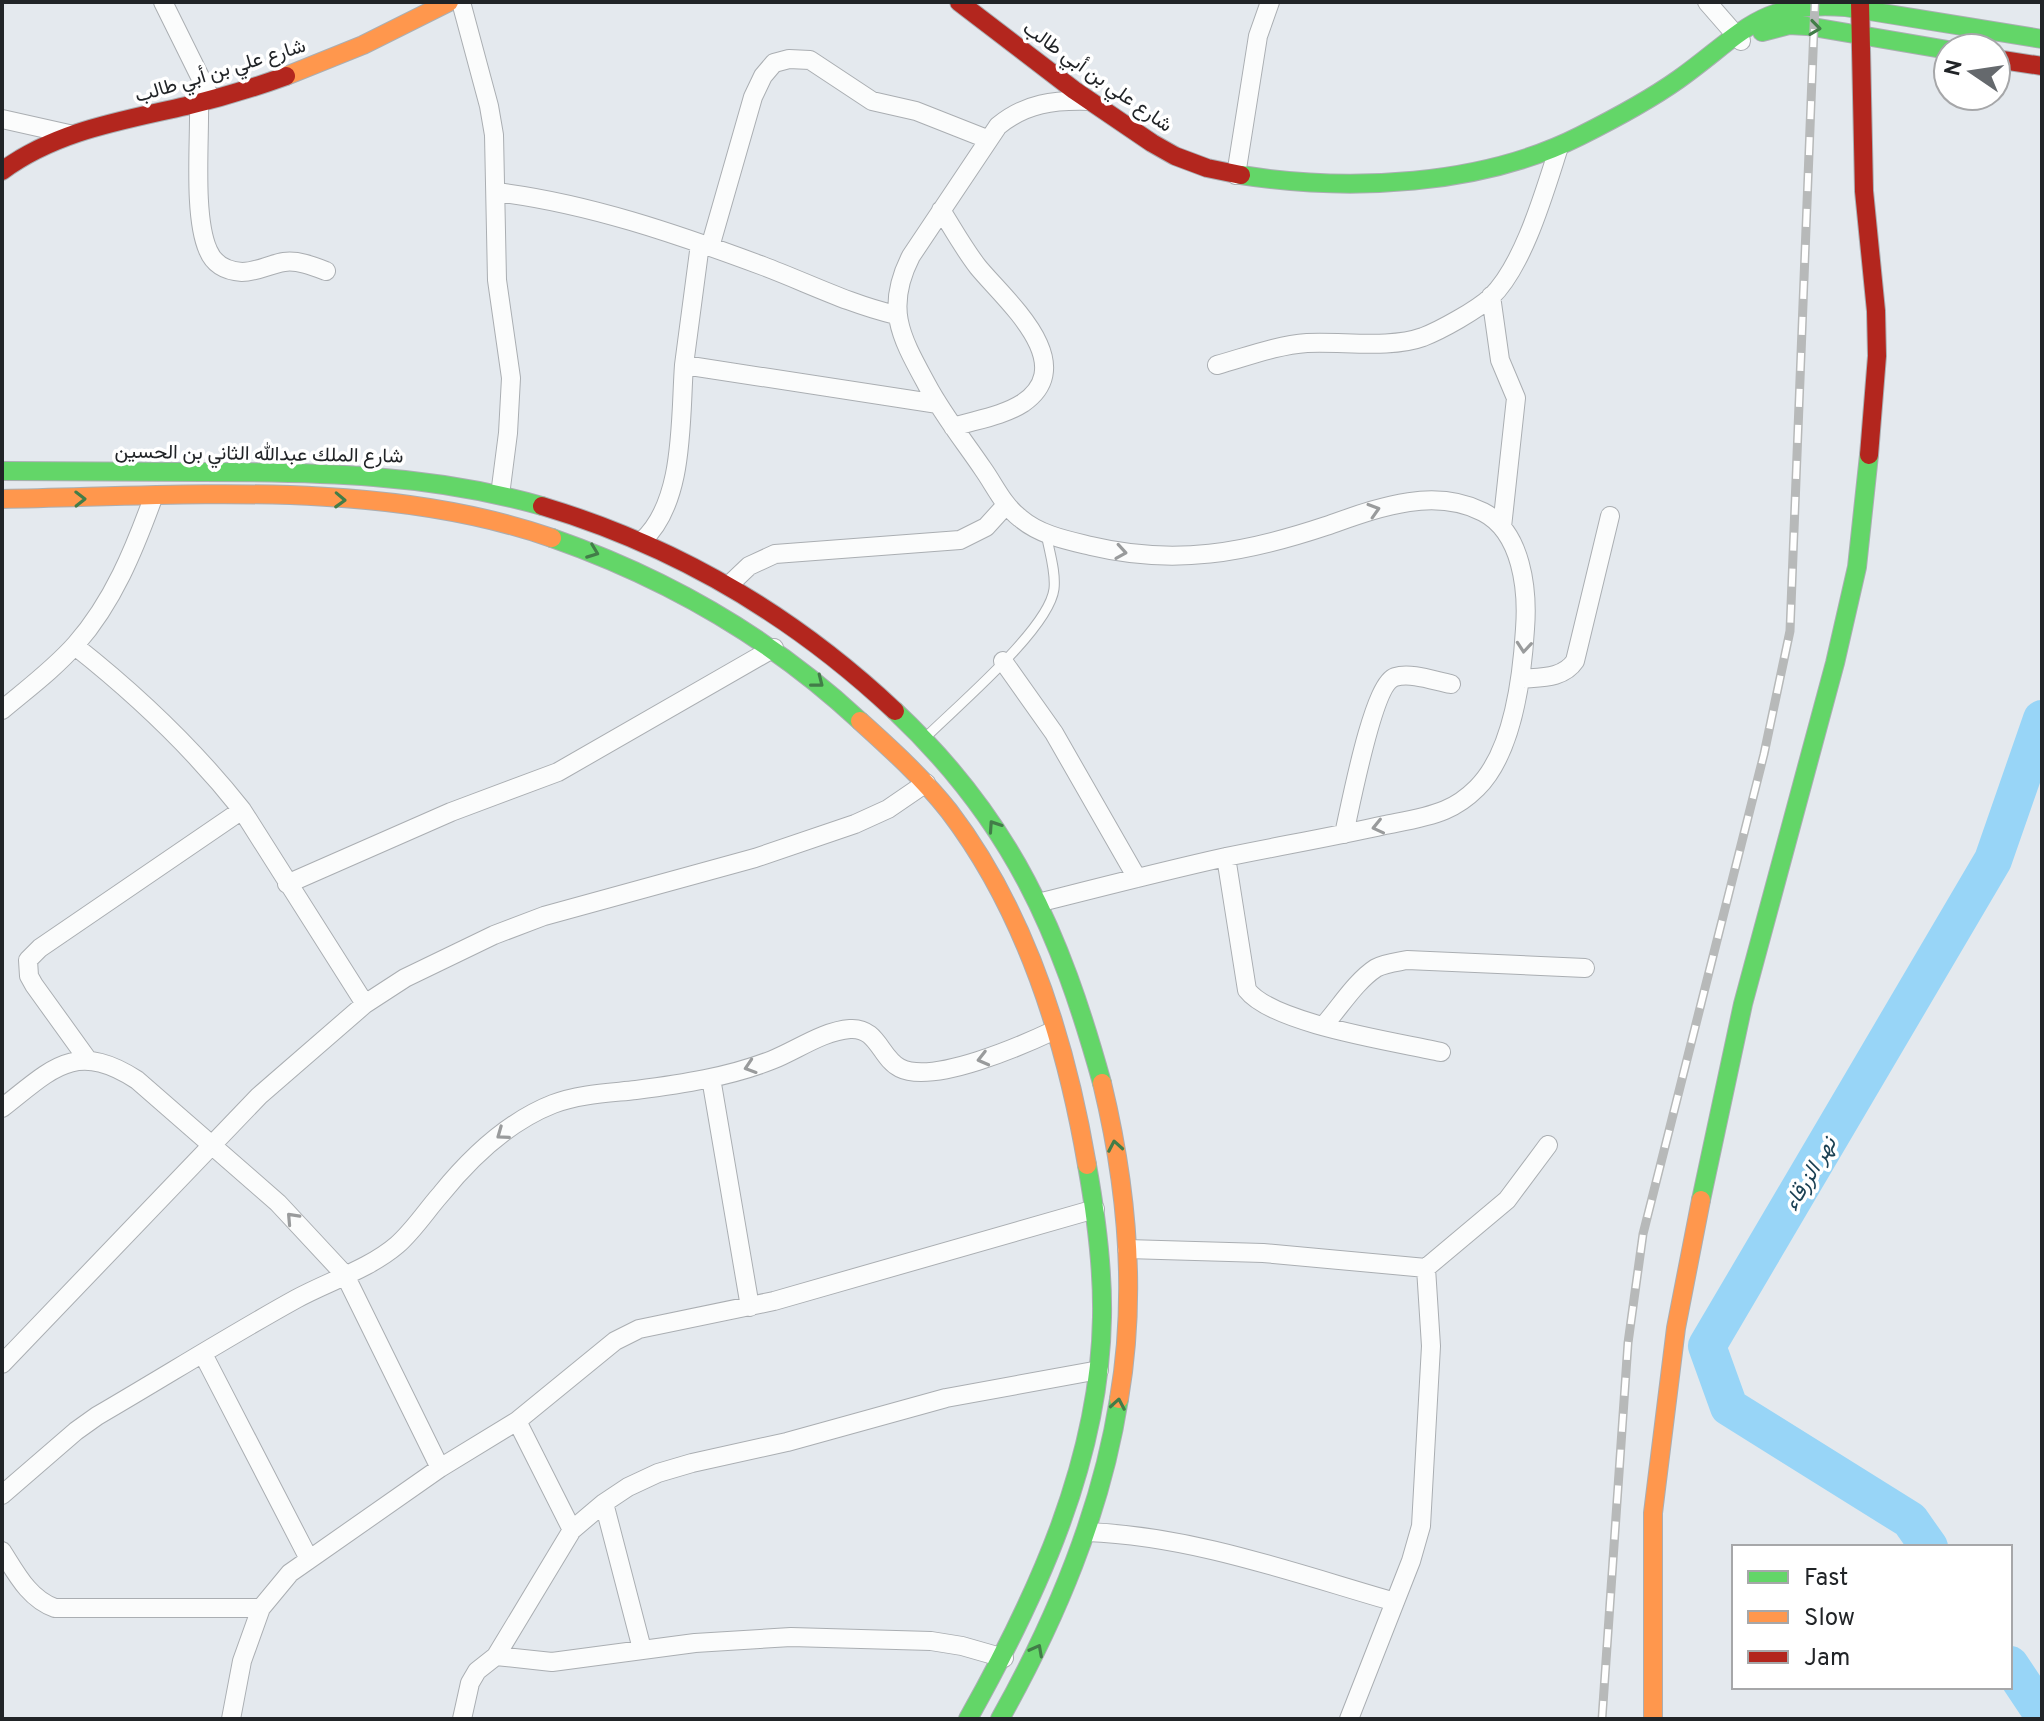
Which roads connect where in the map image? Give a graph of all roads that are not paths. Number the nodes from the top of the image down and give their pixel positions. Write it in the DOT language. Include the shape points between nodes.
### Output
graph roads {
  1 [pos="163,2"];
  2 [pos="449,2"];
  3 [pos="461,2"];
  4 [pos="959,2"];
  5 [pos="1270,2"];
  6 [pos="1707,2"];
  7 [pos="1860,6"];
  8 [pos="1859,34"];
  9 [pos="1738,37"];
  10 [pos="2042,39"];
  11 [pos="1932,47"];
  12 [pos="2012,61"];
  13 [pos="2042,66"];
  14 [pos="205,101"];
  15 [pos="1089,101"];
  16 [pos="2,119"];
  17 [pos="70,135"];
  18 [pos="987,139"];
  19 [pos="1559,147"];
  20 [pos="2,171"];
  21 [pos="1236,175"];
  22 [pos="496,192"];
  23 [pos="941,210"];
  24 [pos="705,246"];
  25 [pos="326,271"];
  26 [pos="1491,296"];
  27 [pos="896,315"];
  28 [pos="684,365"];
  29 [pos="1217,365"];
  30 [pos="938,404"];
  31 [pos="953,427"];
  32 [pos="2,471"];
  33 [pos="209,472"];
  34 [pos="500,495"];
  35 [pos="209,497"];
  36 [pos="153,498"];
  37 [pos="2,499"];
  38 [pos="1006,505"];
  39 [pos="1610,516"];
  40 [pos="1502,527"];
  41 [pos="1046,533"];
  42 [pos="642,541"];
  43 [pos="729,585"];
  44 [pos="75,646"];
  45 [pos="774,648"];
  46 [pos="1003,661"];
  47 [pos="1520,679"];
  48 [pos="1451,684"];
  49 [pos="2,710"];
  50 [pos="923,740"];
  51 [pos="926,783"];
  52 [pos="242,810"];
  53 [pos="1344,834"];
  54 [pos="1226,857"];
  55 [pos="1017,864"];
  56 [pos="1137,878"];
  57 [pos="992,879"];
  58 [pos="287,884"];
  59 [pos="1038,903"];
  60 [pos="1585,968"];
  61 [pos="365,1004"];
  62 [pos="1324,1025"];
  63 [pos="1055,1030"];
  64 [pos="1441,1052"];
  65 [pos="88,1060"];
  66 [pos="711,1078"];
  67 [pos="2,1108"];
  68 [pos="211,1144"];
  69 [pos="1548,1145"];
  70 [pos="1095,1209"];
  71 [pos="1127,1249"];
  72 [pos="1426,1268"];
  73 [pos="345,1275"];
  74 [pos="750,1307"];
  75 [pos="203,1354"];
  76 [pos="2,1364"];
  77 [pos="1099,1370"];
  78 [pos="517,1421"];
  79 [pos="440,1468"];
  80 [pos="2,1495"];
  81 [pos="604,1503"];
  82 [pos="572,1530"];
  83 [pos="1087,1532"];
  84 [pos="2,1551"];
  85 [pos="309,1559"];
  86 [pos="1395,1602"];
  87 [pos="261,1608"];
  88 [pos="642,1649"];
  89 [pos="496,1656"];
  90 [pos="1004,1658"];
  91 [pos="231,1719"];
  92 [pos="462,1719"];
  93 [pos="968,1719"];
  94 [pos="1000,1719"];
  95 [pos="1349,1719"];
  96 [pos="1653,1719"];
  1 -- 14 [label="street"];
  2 -- 14 [label="main road, شارع علي بن أبي طالب" via="357,49"];
  3 -- 22 [label="street" via="489,106"];
  4 -- 15 [label="main road, شارع علي بن أبي طالب"];
  5 -- 21 [label="street" via="1258,36"];
  6 -- 9 [label="street"];
  7 -- 8 [label="main road"];
  7 -- 9 [label="main road, شارع علي بن أبي طالب" via="1782,9"];
  7 -- 10 [label="main road, شارع علي بن أبي طالب"];
  9 -- 8 [label="main road, شارع علي بن أبي طالب, one-way" via="1789,25"];
  8 -- 11 [label="main road, شارع علي بن أبي طالب"];
  8 -- 96 [label="main road" via="1877,356 1857,567 1743,1004 1676,1328 1653,1513"];
  9 -- 19 [label="main road, شارع علي بن أبي طالب" via="1633,109"];
  12 -- 13 [label="main road"];
  14 -- 17 [label="main road, شارع علي بن أبي طالب"];
  14 -- 25 [label="street" via="201,215 213,259 232,271 283,262"];
  15 -- 18 [label="street" via="1034,105 1011,115"];
  15 -- 21 [label="main road, شارع علي بن أبي طالب" via="1173,155"];
  16 -- 17 [label="street"];
  17 -- 20 [label="main road, شارع علي بن أبي طالب" via="29,151"];
  18 -- 23 [label="street"];
  18 -- 24 [label="street" via="916,111 872,101 810,60 774,63 753,97"];
  19 -- 21 [label="main road, شارع علي بن أبي طالب" via="1480,171 1395,179 1306,181"];
  19 -- 26 [label="street" via="1535,219 1514,264"];
  22 -- 24 [label="street" via="562,202"];
  22 -- 34 [label="street" via="497,280 511,378"];
  23 -- 27 [label="street" via="902,273"];
  23 -- 31 [label="street" via="1043,351 1037,389 1023,403"];
  24 -- 27 [label="street" via="850,303"];
  24 -- 28 [label="street"];
  26 -- 29 [label="street" via="1422,337 1303,344"];
  26 -- 40 [label="street" via="1500,360 1516,398"];
  27 -- 30 [label="street"];
  28 -- 30 [label="street"];
  28 -- 42 [label="street" via="669,501"];
  30 -- 31 [label="street"];
  31 -- 38 [label="street"];
  32 -- 33 [label="main road, شارع الملك عبدالله الثاني بن الحسين"];
  33 -- 34 [label="main road, شارع الملك عبدالله الثاني بن الحسين" via="397,477"];
  33 -- 35 [label="main road"];
  34 -- 42 [label="main road, شارع الملك عبدالله الثاني بن الحسين"];
  35 -- 36 [label="main road"];
  35 -- 45 [label="main road, one-way" via="363,501 449,512 536,532 660,581"];
  37 -- 36 [label="main road, one-way"];
  36 -- 44 [label="street" via="110,596"];
  38 -- 41 [label="street"];
  38 -- 43 [label="street" via="986,527 960,540 775,554 749,566"];
  39 -- 47 [label="street" via="1575,661 1560,674"];
  41 -- 40 [label="street, one-way" via="1138,555 1225,553 1282,541 1378,508 1431,501 1483,512"];
  40 -- 47 [label="street, one-way" via="1526,596"];
  41 -- 46 [label="lane" via="1055,586 1052,598"];
  42 -- 43 [label="main road, شارع الملك عبدالله الثاني بن الحسين"];
  43 -- 50 [label="main road, شارع الملك عبدالله الثاني بن الحسين" via="804,635"];
  44 -- 49 [label="street"];
  44 -- 52 [label="street" via="174,732"];
  45 -- 51 [label="main road, one-way" via="832,692"];
  45 -- 58 [label="street" via="558,772"];
  46 -- 50 [label="lane"];
  46 -- 56 [label="street" via="1054,733"];
  47 -- 53 [label="street, one-way" via="1504,745 1474,792 1442,812"];
  48 -- 53 [label="street" via="1405,676 1387,682 1366,739"];
  55 -- 50 [label="main road, شارع الملك عبدالله الثاني بن الحسين, one-way" via="971,793"];
  51 -- 57 [label="main road"];
  51 -- 61 [label="street" via="888,809 824,836 494,935 405,978"];
  52 -- 58 [label="street"];
  52 -- 65 [label="street" via="28,960 34,985"];
  53 -- 54 [label="street"];
  54 -- 56 [label="street"];
  54 -- 62 [label="street" via="1247,990 1262,1005"];
  55 -- 57 [label="main road"];
  55 -- 59 [label="main road, شارع الملك عبدالله الثاني بن الحسين"];
  56 -- 59 [label="street"];
  57 -- 63 [label="main road" via="1034,968"];
  58 -- 61 [label="street"];
  71 -- 59 [label="main road, شارع الملك عبدالله الثاني بن الحسين, one-way" via="1116,1148 1098,1069"];
  60 -- 62 [label="street" via="1390,963 1366,977"];
  61 -- 68 [label="street"];
  62 -- 64 [label="street"];
  63 -- 66 [label="street, one-way" via="1006,1053 931,1072 902,1069 872,1035 855,1028 839,1030 773,1060"];
  63 -- 70 [label="main road" via="1078,1109"];
  65 -- 67 [label="street" via="57,1067"];
  65 -- 68 [label="street" via="115,1066 137,1080"];
  66 -- 73 [label="street, one-way" via="584,1096 524,1118 471,1161 396,1246"];
  66 -- 74 [label="street"];
  73 -- 68 [label="street, one-way" via="278,1203"];
  68 -- 76 [label="street"];
  69 -- 72 [label="street" via="1507,1200"];
  70 -- 74 [label="street"];
  70 -- 77 [label="main road" via="1103,1287"];
  71 -- 72 [label="street" via="1263,1253"];
  83 -- 71 [label="main road, شارع الملك عبدالله الثاني بن الحسين, one-way" via="1125,1366"];
  72 -- 86 [label="street" via="1431,1346 1421,1526"];
  73 -- 75 [label="street"];
  73 -- 79 [label="street"];
  74 -- 78 [label="street" via="639,1329 615,1341"];
  75 -- 80 [label="street" via="97,1416"];
  75 -- 85 [label="street"];
  77 -- 81 [label="street" via="946,1398 692,1463 658,1473"];
  77 -- 90 [label="main road" via="1068,1504"];
  78 -- 79 [label="street"];
  78 -- 82 [label="street"];
  79 -- 85 [label="street"];
  81 -- 82 [label="street"];
  81 -- 88 [label="street"];
  82 -- 89 [label="street"];
  83 -- 86 [label="street" via="1156,1538 1221,1552"];
  94 -- 83 [label="main road, شارع الملك عبدالله الثاني بن الحسين, one-way" via="1048,1628"];
  84 -- 87 [label="street" via="33,1595 55,1608"];
  85 -- 87 [label="street"];
  86 -- 95 [label="street"];
  87 -- 91 [label="street" via="242,1661"];
  88 -- 89 [label="street" via="552,1662"];
  88 -- 90 [label="street" via="758,1638 895,1639 946,1643"];
  89 -- 92 [label="street" via="470,1683"];
  90 -- 93 [label="main road"];
}
